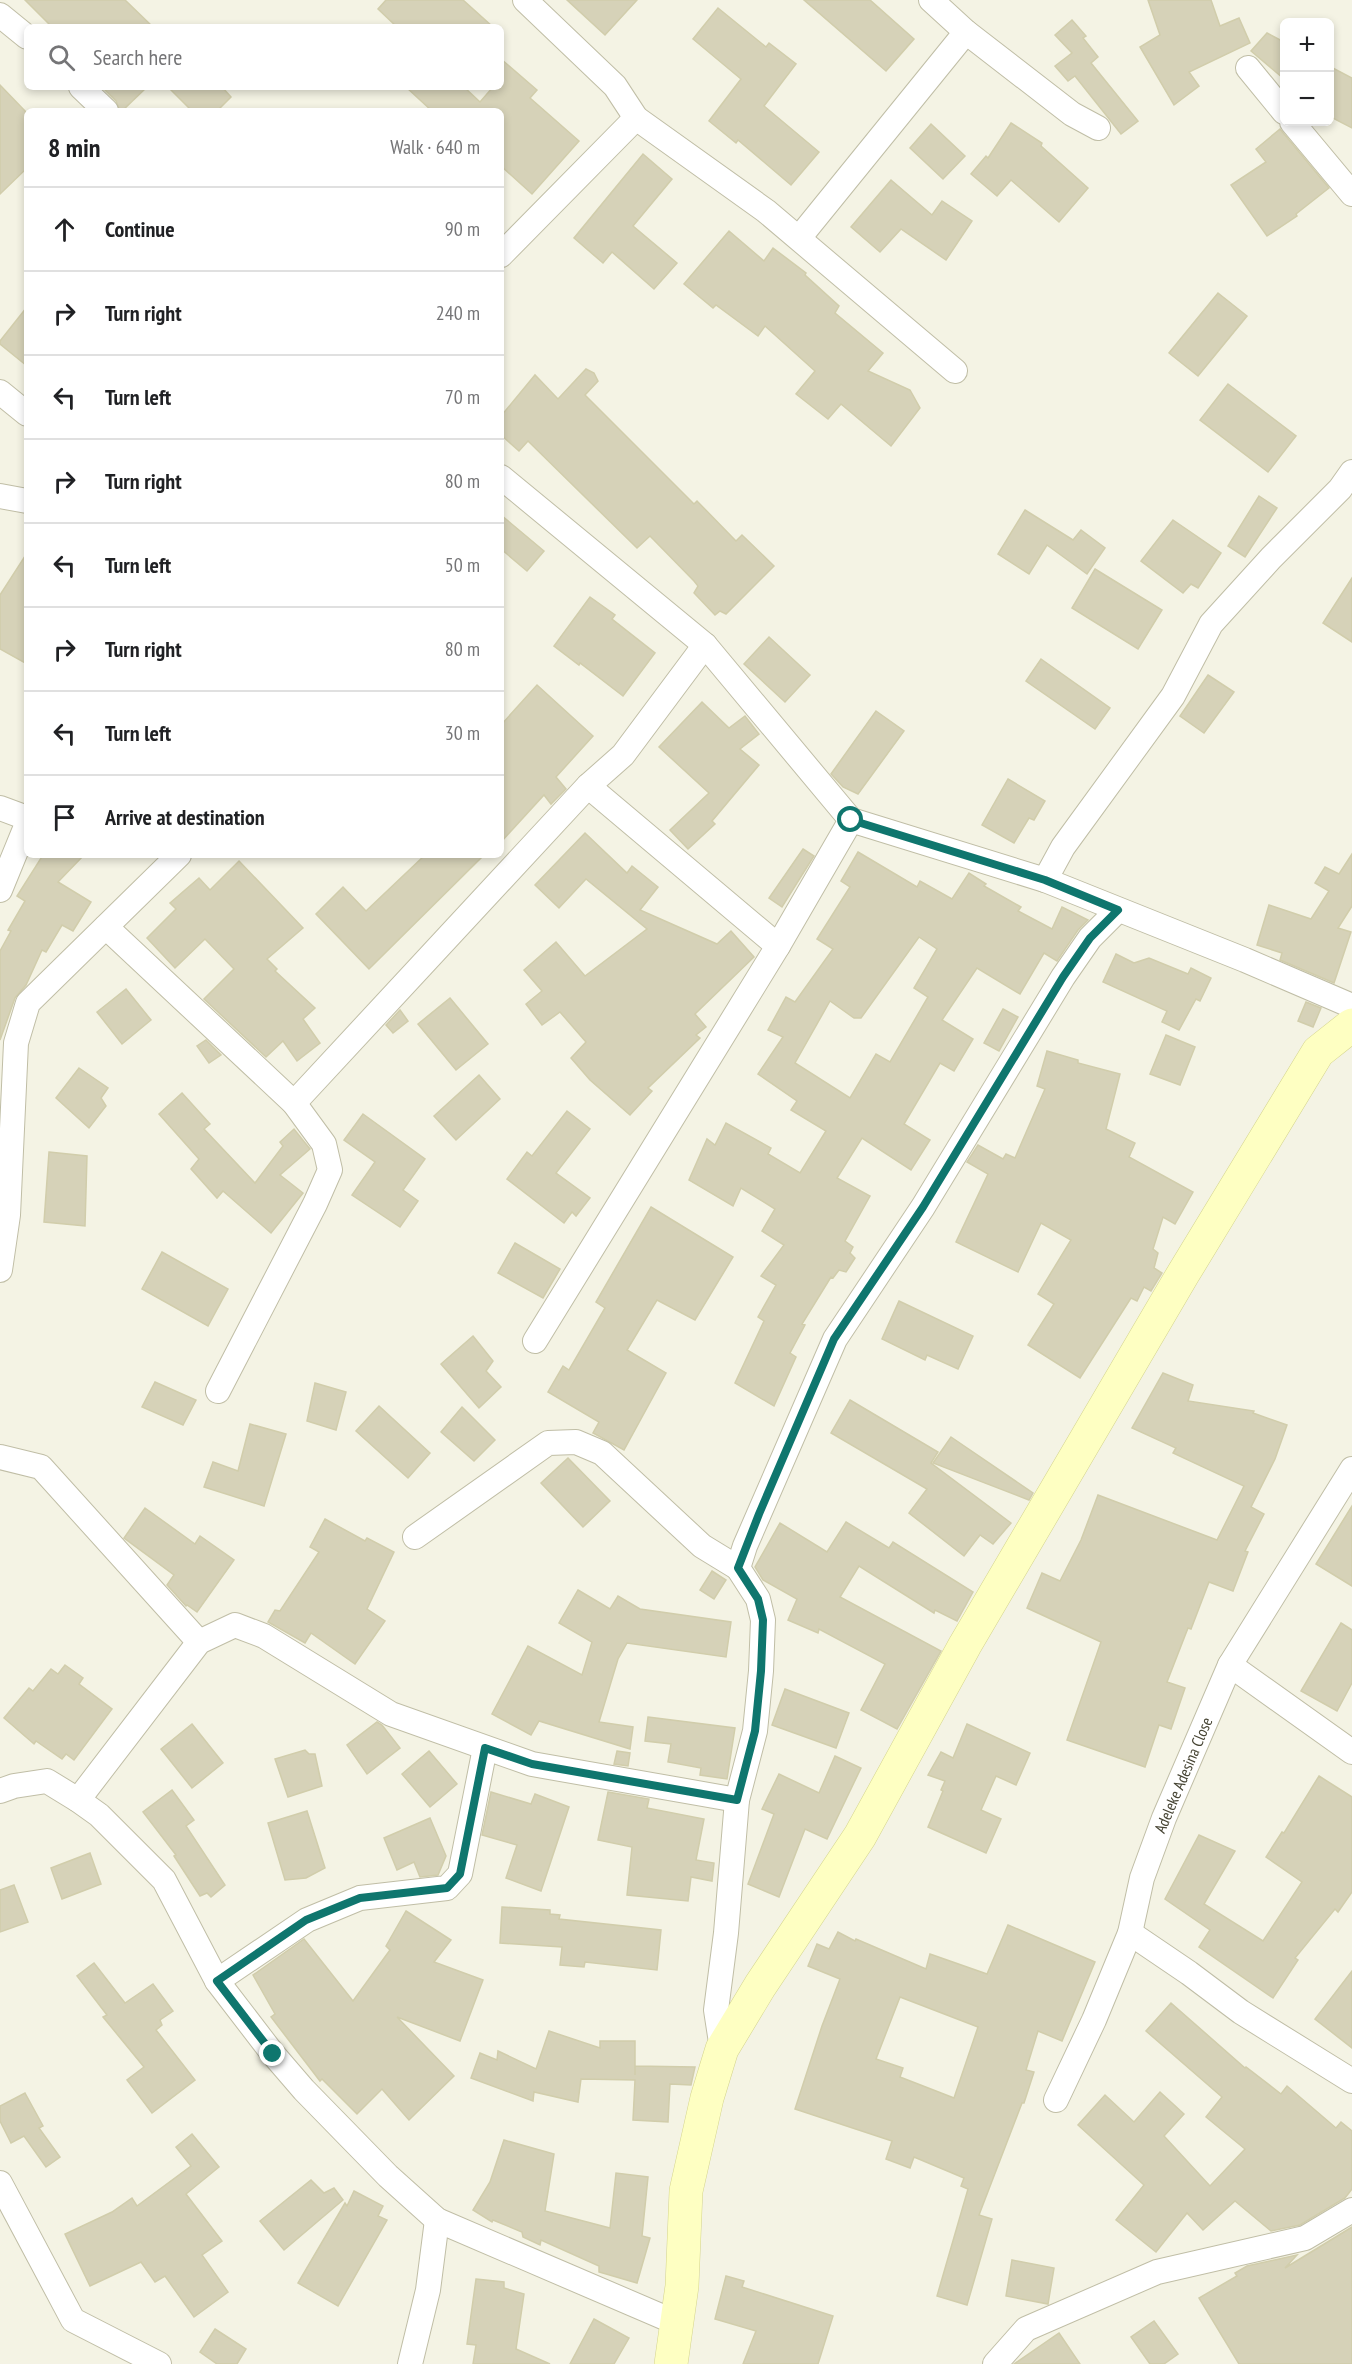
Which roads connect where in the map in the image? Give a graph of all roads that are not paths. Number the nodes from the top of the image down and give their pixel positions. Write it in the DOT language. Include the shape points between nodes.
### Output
graph roads {
  1 [pos="525,0"];
  2 [pos="931,0"];
  3 [pos="0,15"];
  4 [pos="966,32"];
  5 [pos="24,35"];
  6 [pos="1248,68"];
  7 [pos="84,90"];
  8 [pos="1280,107"];
  9 [pos="103,108"];
  10 [pos="636,118"];
  11 [pos="1295,126"];
  12 [pos="1098,128"];
  13 [pos="1352,194"];
  14 [pos="799,238"];
  15 [pos="504,252"];
  16 [pos="955,371"];
  17 [pos="0,392"];
  18 [pos="24,412"];
  19 [pos="1352,472"];
  20 [pos="504,485"];
  21 [pos="0,496"];
  22 [pos="24,500"];
  23 [pos="705,645"];
  24 [pos="588,786"];
  25 [pos="0,808"];
  26 [pos="24,817"];
  27 [pos="851,820"];
  28 [pos="24,831"];
  29 [pos="176,858"];
  30 [pos="1045,880"];
  31 [pos="0,890"];
  32 [pos="1118,910"];
  33 [pos="106,927"];
  34 [pos="778,946"];
  35 [pos="1352,1006"];
  36 [pos="1352,1025"];
  37 [pos="294,1102"];
  38 [pos="0,1270"];
  39 [pos="535,1341"];
  40 [pos="218,1391"];
  41 [pos="0,1456"];
  42 [pos="1352,1469"];
  43 [pos="415,1537"];
  44 [pos="738,1568"];
  45 [pos="199,1641"];
  46 [pos="1230,1665"];
  47 [pos="485,1748"];
  48 [pos="1352,1752"];
  49 [pos="0,1791"];
  50 [pos="78,1800"];
  51 [pos="737,1800"];
  52 [pos="1130,1933"];
  53 [pos="217,1981"];
  54 [pos="722,2049"];
  55 [pos="1352,2081"];
  56 [pos="1056,2100"];
  57 [pos="0,2183"];
  58 [pos="1352,2210"];
  59 [pos="437,2220"];
  60 [pos="677,2323"];
  61 [pos="159,2364"];
  62 [pos="410,2364"];
  63 [pos="671,2364"];
  64 [pos="995,2364"];
  1 -- 10 [label="street" via="615,86"];
  2 -- 4 [label="street"];
  3 -- 5 [label="street"];
  4 -- 12 [label="street" via="1072,114"];
  4 -- 14 [label="street"];
  6 -- 8 [label="street"];
  7 -- 9 [label="street"];
  10 -- 14 [label="street"];
  10 -- 15 [label="street"];
  11 -- 13 [label="street"];
  14 -- 16 [label="street"];
  17 -- 18 [label="street"];
  19 -- 30 [label="street" via="1210,624 1173,696 1064,847"];
  20 -- 23 [label="street"];
  21 -- 22 [label="street"];
  23 -- 24 [label="street" via="623,755"];
  23 -- 27 [label="street"];
  24 -- 34 [label="street"];
  24 -- 37 [label="street"];
  25 -- 26 [label="street"];
  27 -- 30 [label="street"];
  27 -- 34 [label="street"];
  28 -- 31 [label="street"];
  29 -- 33 [label="street"];
  30 -- 32 [label="street"];
  32 -- 35 [label="street"];
  32 -- 44 [label="street" via="1090,938 1063,977 923,1207 834,1339"];
  33 -- 37 [label="street"];
  33 -- 38 [label="street" via="28,1003 16,1043 8,1215"];
  34 -- 39 [label="street"];
  36 -- 54 [label="street" via="1318,1052 965,1645 860,1836"];
  37 -- 40 [label="street" via="324,1144 330,1170"];
  41 -- 45 [label="street" via="41,1467"];
  42 -- 46 [label="street, Adeleke Adesina Close"];
  43 -- 44 [label="street" via="548,1443 576,1442 602,1454 702,1546"];
  44 -- 51 [label="street" via="758,1599 763,1620 755,1731"];
  45 -- 47 [label="street" via="235,1625 264,1636 391,1714"];
  45 -- 50 [label="street"];
  46 -- 48 [label="street"];
  46 -- 52 [label="street, Adeleke Adesina Close" via="1164,1818 1142,1878"];
  47 -- 51 [label="street" via="532,1764"];
  47 -- 53 [label="street" via="460,1874 447,1888 360,1898 306,1920"];
  49 -- 50 [label="street" via="47,1781"];
  50 -- 53 [label="street" via="99,1815 164,1880"];
  51 -- 54 [label="street" via="716,2010"];
  52 -- 55 [label="street" via="1240,2013"];
  52 -- 56 [label="street, Adeleke Adesina Close"];
  53 -- 59 [label="street" via="304,2090 387,2176"];
  54 -- 60 [label="street" via="706,2098 686,2190"];
  57 -- 61 [label="street" via="73,2320"];
  58 -- 64 [label="street" via="1305,2238 1157,2271 1026,2329"];
  59 -- 60 [label="street"];
  59 -- 62 [label="street" via="428,2290"];
  60 -- 63 [label="street"];
}
